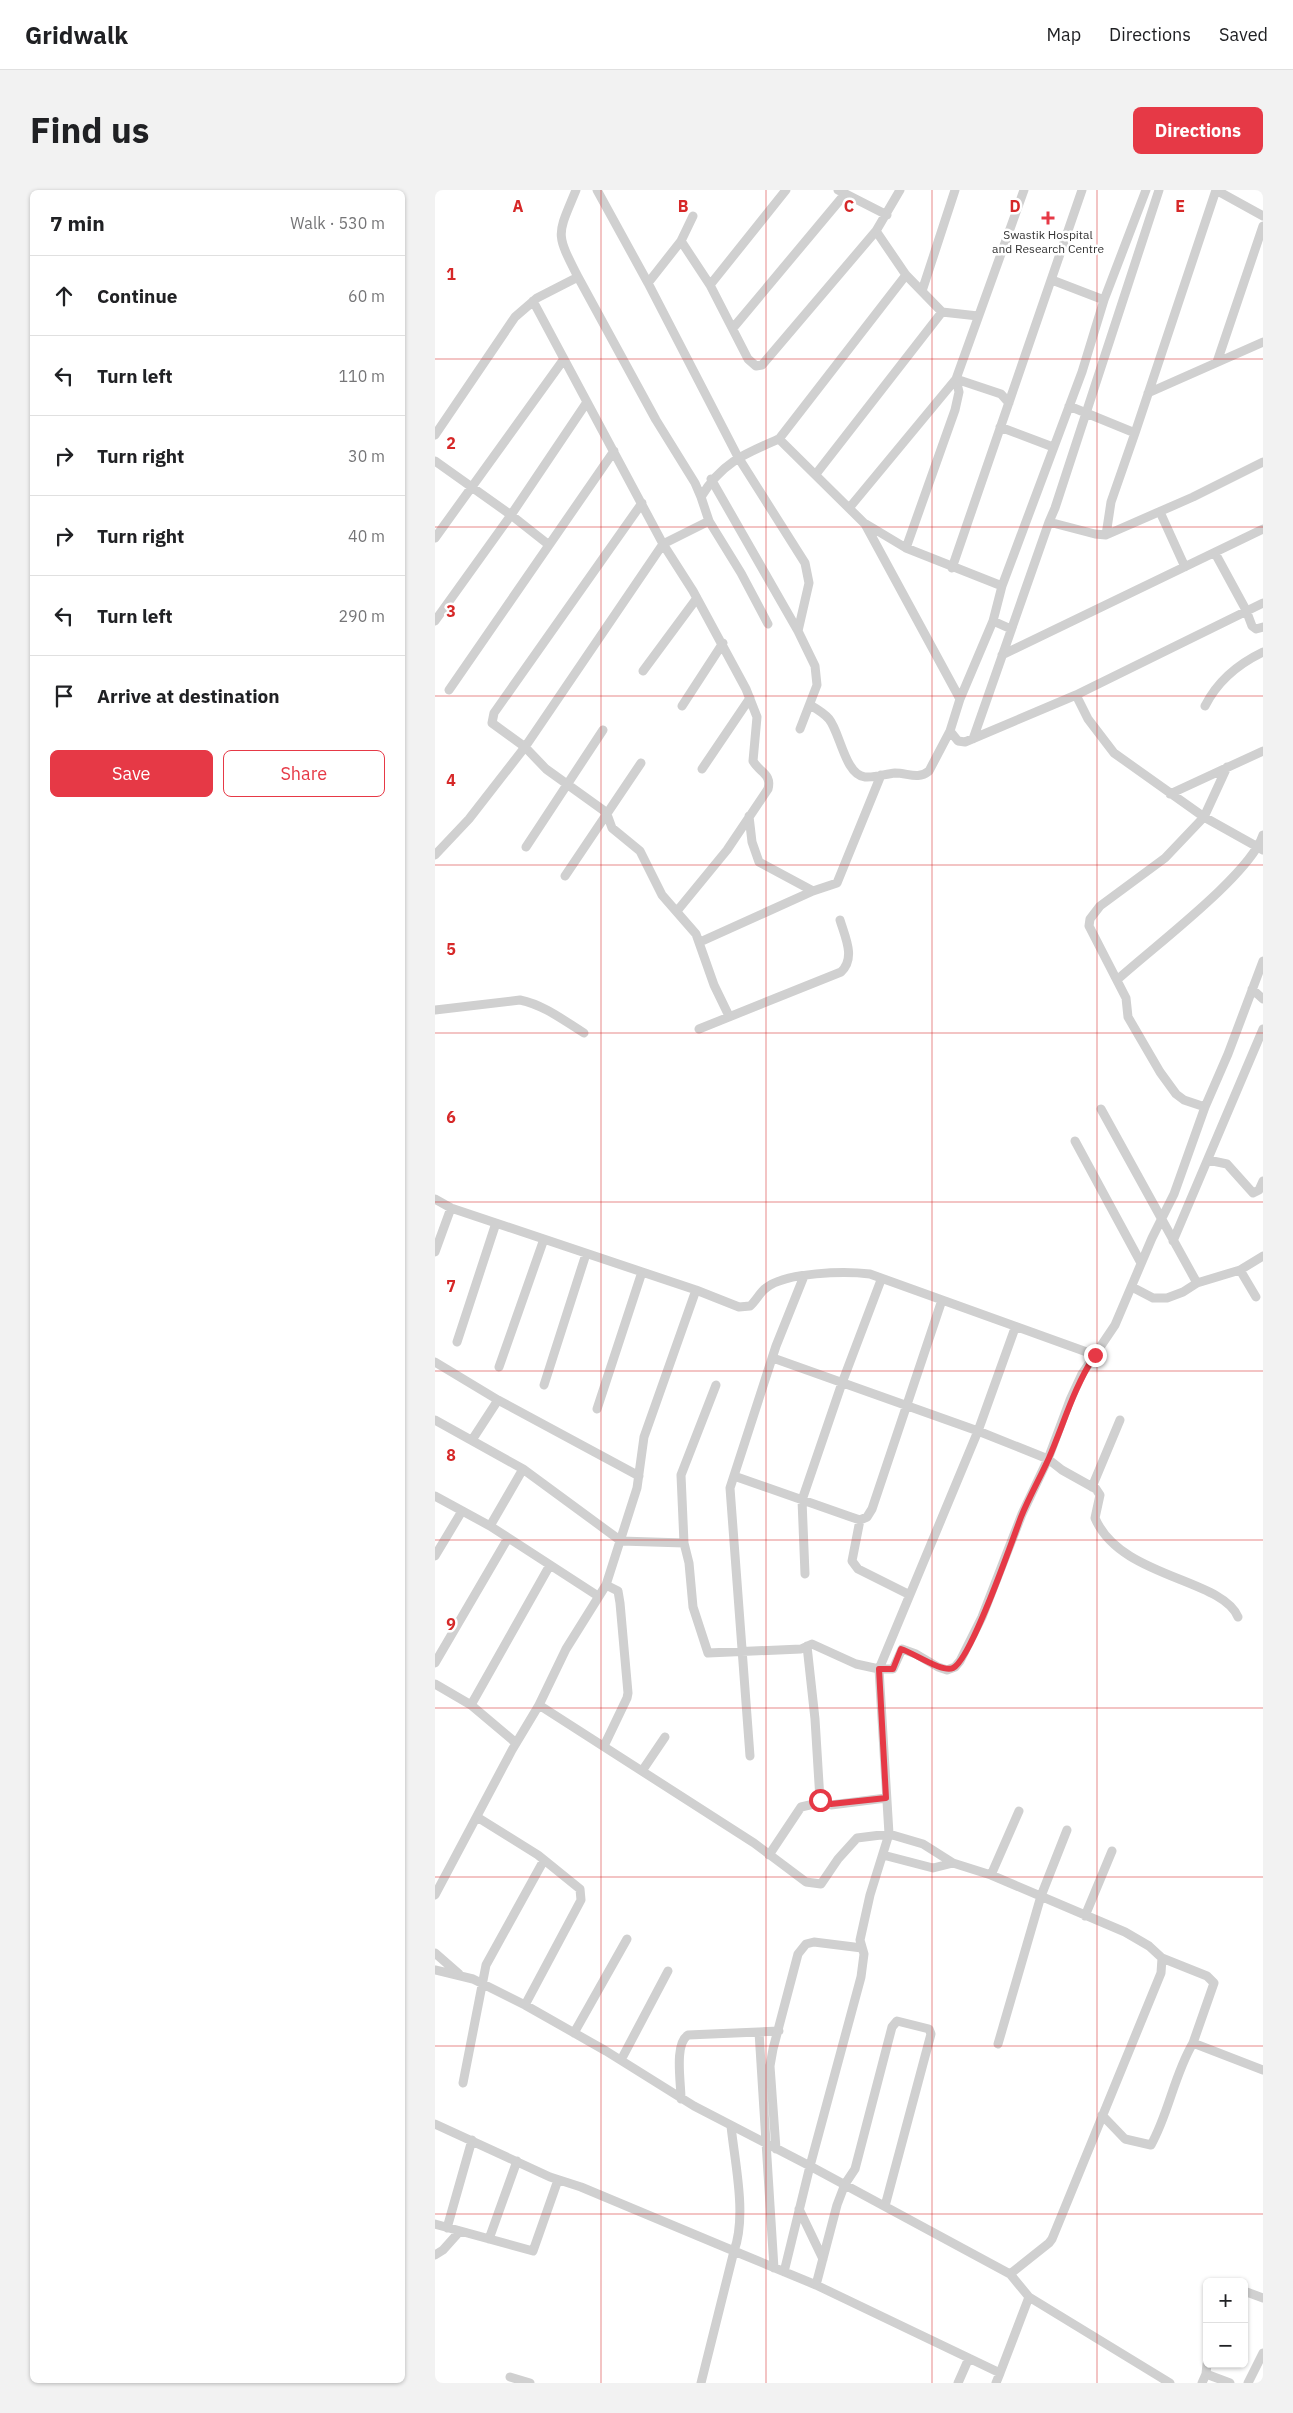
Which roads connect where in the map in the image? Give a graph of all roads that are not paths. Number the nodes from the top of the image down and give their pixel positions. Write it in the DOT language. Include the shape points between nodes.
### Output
graph roads {
  1 [pos="576,190"];
  2 [pos="597,190"];
  3 [pos="786,190"];
  4 [pos="900,190"];
  5 [pos="955,190"];
  6 [pos="1024,190"];
  7 [pos="1082,190"];
  8 [pos="1145,190"];
  9 [pos="1159,190"];
  10 [pos="1216,190"];
  11 [pos="841,192"];
  12 [pos="887,215"];
  13 [pos="693,216"];
  14 [pos="1263,216"];
  15 [pos="1263,226"];
  16 [pos="876,231"];
  17 [pos="681,241"];
  18 [pos="906,275"];
  19 [pos="578,277"];
  20 [pos="1052,280"];
  21 [pos="648,283"];
  22 [pos="710,284"];
  23 [pos="922,291"];
  24 [pos="1104,300"];
  25 [pos="533,301"];
  26 [pos="942,312"];
  27 [pos="978,316"];
  28 [pos="733,328"];
  29 [pos="1263,342"];
  30 [pos="564,359"];
  31 [pos="1217,362"];
  32 [pos="956,379"];
  33 [pos="1148,393"];
  34 [pos="587,402"];
  35 [pos="1009,403"];
  36 [pos="1069,406"];
  37 [pos="1086,413"];
  38 [pos="1000,427"];
  39 [pos="1135,433"];
  40 [pos="435,435"];
  41 [pos="779,439"];
  42 [pos="1053,447"];
  43 [pos="614,451"];
  44 [pos="738,457"];
  45 [pos="435,461"];
  46 [pos="1263,462"];
  47 [pos="816,474"];
  48 [pos="711,480"];
  49 [pos="471,488"];
  50 [pos="701,497"];
  51 [pos="641,503"];
  52 [pos="850,507"];
  53 [pos="1160,512"];
  54 [pos="511,515"];
  55 [pos="709,521"];
  56 [pos="1049,522"];
  57 [pos="865,524"];
  58 [pos="1263,529"];
  59 [pos="1106,535"];
  60 [pos="435,538"];
  61 [pos="663,544"];
  62 [pos="549,545"];
  63 [pos="906,548"];
  64 [pos="1215,553"];
  65 [pos="1185,567"];
  66 [pos="952,568"];
  67 [pos="1002,586"];
  68 [pos="697,598"];
  69 [pos="1263,603"];
  70 [pos="1246,610"];
  71 [pos="435,621"];
  72 [pos="993,622"];
  73 [pos="768,624"];
  74 [pos="1263,627"];
  75 [pos="1011,630"];
  76 [pos="798,631"];
  77 [pos="723,644"];
  78 [pos="1263,652"];
  79 [pos="1002,655"];
  80 [pos="643,671"];
  81 [pos="449,690"];
  82 [pos="1076,695"];
  83 [pos="750,698"];
  84 [pos="960,699"];
  85 [pos="810,705"];
  86 [pos="682,706"];
  87 [pos="1205,706"];
  88 [pos="800,729"];
  89 [pos="603,730"];
  90 [pos="950,731"];
  91 [pos="973,739"];
  92 [pos="525,747"];
  93 [pos="1263,751"];
  94 [pos="641,763"];
  95 [pos="1227,767"];
  96 [pos="702,768"];
  97 [pos="881,775"];
  98 [pos="566,784"];
  99 [pos="1170,794"];
  100 [pos="606,813"];
  101 [pos="749,816"];
  102 [pos="1205,817"];
  103 [pos="1263,835"];
  104 [pos="525,847"];
  105 [pos="1261,849"];
  106 [pos="435,855"];
  107 [pos="565,876"];
  108 [pos="813,891"];
  109 [pos="677,911"];
  110 [pos="840,920"];
  111 [pos="700,942"];
  112 [pos="1263,961"];
  113 [pos="1117,980"];
  114 [pos="1252,989"];
  115 [pos="1263,998"];
  116 [pos="435,1010"];
  117 [pos="729,1016"];
  118 [pos="699,1029"];
  119 [pos="1263,1029"];
  120 [pos="584,1033"];
  121 [pos="1205,1107"];
  122 [pos="1101,1109"];
  123 [pos="1075,1141"];
  124 [pos="1208,1160"];
  125 [pos="1263,1181"];
  126 [pos="435,1199"];
  127 [pos="451,1208"];
  128 [pos="1161,1220"];
  129 [pos="496,1223"];
  130 [pos="544,1238"];
  131 [pos="1173,1241"];
  132 [pos="435,1252"];
  133 [pos="586,1254"];
  134 [pos="1263,1256"];
  135 [pos="1141,1264"];
  136 [pos="1240,1270"];
  137 [pos="642,1272"];
  138 [pos="804,1276"];
  139 [pos="881,1280"];
  140 [pos="1197,1283"];
  141 [pos="1132,1287"];
  142 [pos="696,1290"];
  143 [pos="1256,1297"];
  144 [pos="942,1300"];
  145 [pos="1015,1328"];
  146 [pos="457,1342"];
  147 [pos="1095,1355"];
  148 [pos="773,1358"];
  149 [pos="435,1362"];
  150 [pos="499,1367"];
  151 [pos="842,1383"];
  152 [pos="544,1385"];
  153 [pos="715,1385"];
  154 [pos="498,1400"];
  155 [pos="906,1405"];
  156 [pos="597,1409"];
  157 [pos="435,1420"];
  158 [pos="1120,1420"];
  159 [pos="978,1430"];
  160 [pos="472,1440"];
  161 [pos="1048,1459"];
  162 [pos="523,1469"];
  163 [pos="639,1476"];
  164 [pos="734,1476"];
  165 [pos="1092,1487"];
  166 [pos="435,1496"];
  167 [pos="802,1500"];
  168 [pos="462,1511"];
  169 [pos="860,1520"];
  170 [pos="490,1526"];
  171 [pos="509,1538"];
  172 [pos="621,1541"];
  173 [pos="684,1543"];
  174 [pos="435,1556"];
  175 [pos="550,1565"];
  176 [pos="805,1574"];
  177 [pos="606,1585"];
  178 [pos="908,1594"];
  179 [pos="598,1596"];
  180 [pos="1238,1617"];
  181 [pos="807,1646"];
  182 [pos="743,1652"];
  183 [pos="435,1663"];
  184 [pos="879,1669"];
  185 [pos="435,1684"];
  186 [pos="471,1705"];
  187 [pos="539,1705"];
  188 [pos="665,1737"];
  189 [pos="516,1743"];
  190 [pos="604,1746"];
  191 [pos="750,1756"];
  192 [pos="642,1771"];
  193 [pos="886,1798"];
  194 [pos="823,1802"];
  195 [pos="1019,1811"];
  196 [pos="477,1816"];
  197 [pos="1067,1830"];
  198 [pos="889,1834"];
  199 [pos="1112,1851"];
  200 [pos="769,1855"];
  201 [pos="883,1855"];
  202 [pos="544,1860"];
  203 [pos="953,1863"];
  204 [pos="991,1875"];
  205 [pos="435,1895"];
  206 [pos="1041,1896"];
  207 [pos="1085,1916"];
  208 [pos="627,1939"];
  209 [pos="862,1948"];
  210 [pos="435,1953"];
  211 [pos="1162,1958"];
  212 [pos="435,1970"];
  213 [pos="668,1972"];
  214 [pos="459,1974"];
  215 [pos="483,1985"];
  216 [pos="525,2005"];
  217 [pos="759,2032"];
  218 [pos="779,2032"];
  219 [pos="574,2033"];
  220 [pos="1193,2043"];
  221 [pos="998,2044"];
  222 [pos="621,2060"];
  223 [pos="1263,2070"];
  224 [pos="463,2083"];
  225 [pos="681,2099"];
  226 [pos="1102,2115"];
  227 [pos="435,2124"];
  228 [pos="731,2126"];
  229 [pos="473,2140"];
  230 [pos="772,2147"];
  231 [pos="517,2161"];
  232 [pos="810,2166"];
  233 [pos="559,2180"];
  234 [pos="845,2184"];
  235 [pos="885,2206"];
  236 [pos="799,2209"];
  237 [pos="435,2224"];
  238 [pos="447,2228"];
  239 [pos="460,2232"];
  240 [pos="489,2239"];
  241 [pos="734,2251"];
  242 [pos="435,2255"];
  243 [pos="823,2258"];
  244 [pos="774,2268"];
  245 [pos="784,2272"];
  246 [pos="1010,2274"];
  247 [pos="816,2284"];
  248 [pos="1248,2293"];
  249 [pos="1029,2297"];
  250 [pos="1263,2299"];
  251 [pos="1263,2353"];
  252 [pos="969,2358"];
  253 [pos="1207,2368"];
  254 [pos="1000,2373"];
  255 [pos="1206,2374"];
  256 [pos="510,2377"];
  257 [pos="529,2383"];
  258 [pos="701,2383"];
  259 [pos="959,2383"];
  260 [pos="996,2383"];
  261 [pos="1169,2383"];
  262 [pos="1202,2383"];
  263 [pos="1230,2383"];
  264 [pos="1248,2383"];
  1 -- 19 [label="street" via="560,236"];
  2 -- 21 [label="street"];
  3 -- 22 [label="street"];
  4 -- 12 [label="street"];
  5 -- 23 [label="street"];
  6 -- 27 [label="street"];
  7 -- 20 [label="street"];
  8 -- 24 [label="street"];
  9 -- 37 [label="street"];
  10 -- 14 [label="street"];
  10 -- 33 [label="street"];
  11 -- 12 [label="street"];
  11 -- 28 [label="street"];
  12 -- 16 [label="street"];
  13 -- 17 [label="street"];
  15 -- 31 [label="street"];
  16 -- 18 [label="street"];
  16 -- 28 [label="street" via="767,362 756,366 751,364"];
  17 -- 21 [label="street"];
  17 -- 22 [label="street"];
  18 -- 23 [label="street"];
  18 -- 41 [label="street"];
  19 -- 25 [label="street"];
  19 -- 50 [label="street"];
  20 -- 24 [label="street"];
  20 -- 35 [label="street"];
  21 -- 44 [label="street"];
  22 -- 28 [label="street"];
  23 -- 26 [label="street"];
  24 -- 36 [label="street"];
  25 -- 30 [label="street"];
  25 -- 40 [label="street" via="515,317"];
  26 -- 27 [label="street"];
  26 -- 47 [label="street"];
  27 -- 32 [label="street"];
  29 -- 31 [label="street"];
  30 -- 34 [label="street"];
  30 -- 49 [label="street"];
  31 -- 33 [label="street"];
  32 -- 35 [label="street" via="1001,394"];
  32 -- 52 [label="street"];
  32 -- 63 [label="street" via="959,392 955,410"];
  33 -- 39 [label="street"];
  34 -- 43 [label="street"];
  34 -- 54 [label="street"];
  35 -- 38 [label="street"];
  36 -- 37 [label="street"];
  36 -- 42 [label="street"];
  37 -- 39 [label="street"];
  37 -- 56 [label="street"];
  38 -- 42 [label="street"];
  38 -- 66 [label="street"];
  39 -- 59 [label="street" via="1111,502"];
  41 -- 44 [label="street"];
  41 -- 47 [label="street"];
  42 -- 67 [label="street"];
  43 -- 51 [label="street"];
  43 -- 62 [label="street"];
  44 -- 48 [label="street"];
  44 -- 76 [label="street" via="807,569 809,583"];
  45 -- 49 [label="street"];
  46 -- 53 [label="street"];
  47 -- 52 [label="street"];
  48 -- 50 [label="street"];
  48 -- 76 [label="street"];
  49 -- 54 [label="street"];
  49 -- 60 [label="street"];
  50 -- 55 [label="street"];
  51 -- 61 [label="street"];
  51 -- 92 [label="street" via="491,718 495,726"];
  52 -- 57 [label="street"];
  53 -- 59 [label="street"];
  53 -- 65 [label="street"];
  54 -- 62 [label="street"];
  54 -- 71 [label="street"];
  55 -- 61 [label="street"];
  55 -- 73 [label="street"];
  56 -- 59 [label="street"];
  56 -- 75 [label="street"];
  57 -- 63 [label="street"];
  57 -- 84 [label="street"];
  58 -- 64 [label="street"];
  61 -- 68 [label="street"];
  61 -- 92 [label="street"];
  62 -- 81 [label="street"];
  63 -- 66 [label="street"];
  64 -- 65 [label="street"];
  64 -- 70 [label="street"];
  65 -- 79 [label="street"];
  66 -- 67 [label="street"];
  67 -- 72 [label="street"];
  68 -- 77 [label="street"];
  68 -- 80 [label="street"];
  69 -- 70 [label="street"];
  70 -- 74 [label="street" via="1252,626"];
  70 -- 82 [label="street"];
  72 -- 75 [label="street"];
  72 -- 84 [label="street"];
  75 -- 79 [label="street"];
  76 -- 85 [label="street" via="817,675"];
  77 -- 83 [label="street"];
  77 -- 86 [label="street"];
  78 -- 87 [label="street" via="1222,679"];
  79 -- 91 [label="street"];
  82 -- 91 [label="street"];
  82 -- 99 [label="street" via="1113,752"];
  83 -- 96 [label="street"];
  83 -- 101 [label="street" via="757,718 753,761 768,775 770,782"];
  84 -- 90 [label="street"];
  85 -- 88 [label="street"];
  85 -- 97 [label="street" via="830,719 847,759 858,774 866,777"];
  89 -- 98 [label="street"];
  90 -- 91 [label="street" via="958,741"];
  90 -- 97 [label="street" via="924,775"];
  92 -- 98 [label="street"];
  92 -- 106 [label="street" via="469,819"];
  93 -- 95 [label="street"];
  94 -- 100 [label="street"];
  95 -- 99 [label="street"];
  95 -- 102 [label="street"];
  97 -- 108 [label="street" via="837,883"];
  98 -- 100 [label="street"];
  98 -- 104 [label="street"];
  99 -- 102 [label="street"];
  100 -- 107 [label="street"];
  100 -- 109 [label="street" via="612,828 640,851 662,895"];
  101 -- 108 [label="street" via="752,842 759,862"];
  101 -- 109 [label="street" via="727,850"];
  102 -- 105 [label="street"];
  102 -- 113 [label="street" via="1165,858 1100,906 1090,919 1091,932"];
  103 -- 105 [label="street"];
  105 -- 113 [label="street"];
  108 -- 111 [label="street"];
  109 -- 111 [label="street"];
  110 -- 117 [label="street" via="849,954 846,967 841,972"];
  111 -- 117 [label="street" via="714,985"];
  112 -- 114 [label="street"];
  113 -- 121 [label="street" via="1126,998 1128,1017 1164,1077 1184,1100"];
  114 -- 115 [label="street"];
  114 -- 121 [label="street"];
  116 -- 120 [label="street" via="520,1000 541,1007"];
  117 -- 118 [label="street"];
  119 -- 124 [label="street"];
  121 -- 128 [label="street" via="1174,1194"];
  122 -- 128 [label="street"];
  123 -- 135 [label="street"];
  124 -- 125 [label="street" via="1227,1164 1253,1193 1259,1190"];
  124 -- 131 [label="street"];
  126 -- 127 [label="street"];
  127 -- 129 [label="street"];
  127 -- 132 [label="street"];
  128 -- 131 [label="street"];
  128 -- 135 [label="street"];
  129 -- 130 [label="street"];
  129 -- 146 [label="street"];
  130 -- 133 [label="street"];
  130 -- 150 [label="street"];
  131 -- 140 [label="street"];
  133 -- 137 [label="street"];
  133 -- 152 [label="street"];
  134 -- 136 [label="street"];
  135 -- 141 [label="street"];
  136 -- 140 [label="street"];
  136 -- 143 [label="street"];
  137 -- 142 [label="street"];
  137 -- 156 [label="street"];
  138 -- 139 [label="street" via="854,1272 870,1274"];
  138 -- 142 [label="street" via="766,1288 745,1307"];
  138 -- 148 [label="street"];
  139 -- 144 [label="street"];
  139 -- 151 [label="street"];
  140 -- 141 [label="street" via="1167,1298 1153,1298"];
  141 -- 147 [label="street" via="1115,1325"];
  142 -- 163 [label="street" via="644,1437"];
  144 -- 145 [label="street"];
  144 -- 155 [label="street"];
  145 -- 147 [label="street"];
  145 -- 159 [label="street"];
  147 -- 161 [label="street" via="1070,1400"];
  148 -- 151 [label="street"];
  148 -- 164 [label="street"];
  149 -- 154 [label="street"];
  151 -- 155 [label="street"];
  151 -- 167 [label="street"];
  153 -- 173 [label="street" via="681,1476"];
  154 -- 160 [label="street"];
  154 -- 163 [label="street"];
  155 -- 159 [label="street"];
  155 -- 169 [label="street" via="872,1509 867,1517"];
  157 -- 160 [label="street"];
  158 -- 165 [label="street"];
  159 -- 161 [label="street"];
  159 -- 178 [label="street"];
  160 -- 162 [label="street"];
  161 -- 165 [label="street"];
  161 -- 184 [label="street" via="961,1660 947,1670 901,1649 893,1669"];
  162 -- 170 [label="street"];
  162 -- 172 [label="street"];
  163 -- 172 [label="street"];
  164 -- 167 [label="street"];
  164 -- 182 [label="street" via="729,1500"];
  165 -- 180 [label="street" via="1100,1496 1095,1518 1117,1548 1223,1600"];
  166 -- 168 [label="street"];
  167 -- 169 [label="street"];
  167 -- 176 [label="street"];
  168 -- 170 [label="street"];
  168 -- 174 [label="street"];
  169 -- 178 [label="street" via="852,1561 858,1569"];
  170 -- 171 [label="street"];
  171 -- 175 [label="street"];
  171 -- 183 [label="street"];
  172 -- 173 [label="street"];
  172 -- 177 [label="street"];
  173 -- 182 [label="street" via="693,1607 708,1653"];
  175 -- 179 [label="street"];
  175 -- 186 [label="street"];
  177 -- 179 [label="street"];
  177 -- 190 [label="street" via="618,1592 628,1693"];
  178 -- 184 [label="street"];
  179 -- 187 [label="street"];
  181 -- 182 [label="street"];
  181 -- 184 [label="street" via="812,1644 856,1664"];
  181 -- 194 [label="street" via="819,1797"];
  182 -- 191 [label="street"];
  184 -- 193 [label="street"];
  185 -- 186 [label="street"];
  186 -- 189 [label="street"];
  187 -- 189 [label="street"];
  187 -- 190 [label="street"];
  188 -- 192 [label="street"];
  189 -- 196 [label="street"];
  190 -- 192 [label="street"];
  192 -- 200 [label="street"];
  193 -- 194 [label="street" via="831,1804"];
  193 -- 198 [label="street"];
  194 -- 200 [label="street" via="801,1808"];
  195 -- 204 [label="street"];
  196 -- 202 [label="street"];
  196 -- 205 [label="street"];
  197 -- 206 [label="street"];
  198 -- 200 [label="street" via="857,1838 821,1884 805,1882"];
  198 -- 201 [label="street"];
  198 -- 203 [label="street" via="923,1844"];
  199 -- 207 [label="street"];
  201 -- 203 [label="street" via="933,1868"];
  201 -- 209 [label="street" via="870,1894 860,1940"];
  202 -- 215 [label="street" via="490,1954"];
  202 -- 216 [label="street" via="579,1889 581,1900"];
  203 -- 204 [label="street"];
  204 -- 206 [label="street"];
  206 -- 207 [label="street"];
  206 -- 221 [label="street"];
  207 -- 211 [label="street" via="1125,1932"];
  208 -- 219 [label="street"];
  209 -- 218 [label="street" via="814,1942 802,1947"];
  209 -- 232 [label="street" via="859,1984"];
  210 -- 214 [label="street"];
  211 -- 220 [label="street" via="1207,1976 1214,1984"];
  211 -- 226 [label="street" via="1161,1974"];
  212 -- 214 [label="street"];
  213 -- 222 [label="street"];
  214 -- 215 [label="street"];
  215 -- 216 [label="street"];
  215 -- 224 [label="street"];
  216 -- 219 [label="street"];
  217 -- 218 [label="street"];
  217 -- 225 [label="street" via="689,2035 683,2038 680,2048"];
  217 -- 230 [label="street"];
  218 -- 230 [label="street" via="770,2066"];
  219 -- 222 [label="street"];
  220 -- 223 [label="street"];
  220 -- 226 [label="street" via="1182,2062 1151,2146 1125,2139"];
  222 -- 225 [label="street"];
  225 -- 228 [label="street"];
  226 -- 246 [label="street" via="1049,2243"];
  227 -- 229 [label="street"];
  228 -- 230 [label="street"];
  228 -- 241 [label="street" via="739,2217"];
  229 -- 231 [label="street"];
  229 -- 238 [label="street"];
  230 -- 232 [label="street"];
  230 -- 244 [label="street"];
  231 -- 233 [label="street"];
  231 -- 240 [label="street"];
  232 -- 234 [label="street"];
  232 -- 236 [label="street"];
  233 -- 240 [label="street" via="533,2251"];
  233 -- 241 [label="street"];
  234 -- 235 [label="street"];
  234 -- 235 [label="street" via="855,2169 893,2023 929,2029 931,2038"];
  234 -- 243 [label="street"];
  235 -- 246 [label="street"];
  236 -- 243 [label="street"];
  236 -- 245 [label="street"];
  237 -- 238 [label="street"];
  238 -- 239 [label="street"];
  239 -- 240 [label="street"];
  239 -- 242 [label="street"];
  241 -- 244 [label="street"];
  241 -- 258 [label="street"];
  243 -- 247 [label="street"];
  244 -- 245 [label="street"];
  245 -- 247 [label="street"];
  246 -- 249 [label="street"];
  247 -- 252 [label="street"];
  248 -- 250 [label="street"];
  249 -- 254 [label="street"];
  249 -- 261 [label="street"];
  251 -- 264 [label="street"];
  252 -- 254 [label="street"];
  252 -- 259 [label="street"];
  253 -- 255 [label="street"];
  254 -- 260 [label="street"];
  255 -- 262 [label="street"];
  255 -- 263 [label="street"];
  256 -- 257 [label="street"];
}
